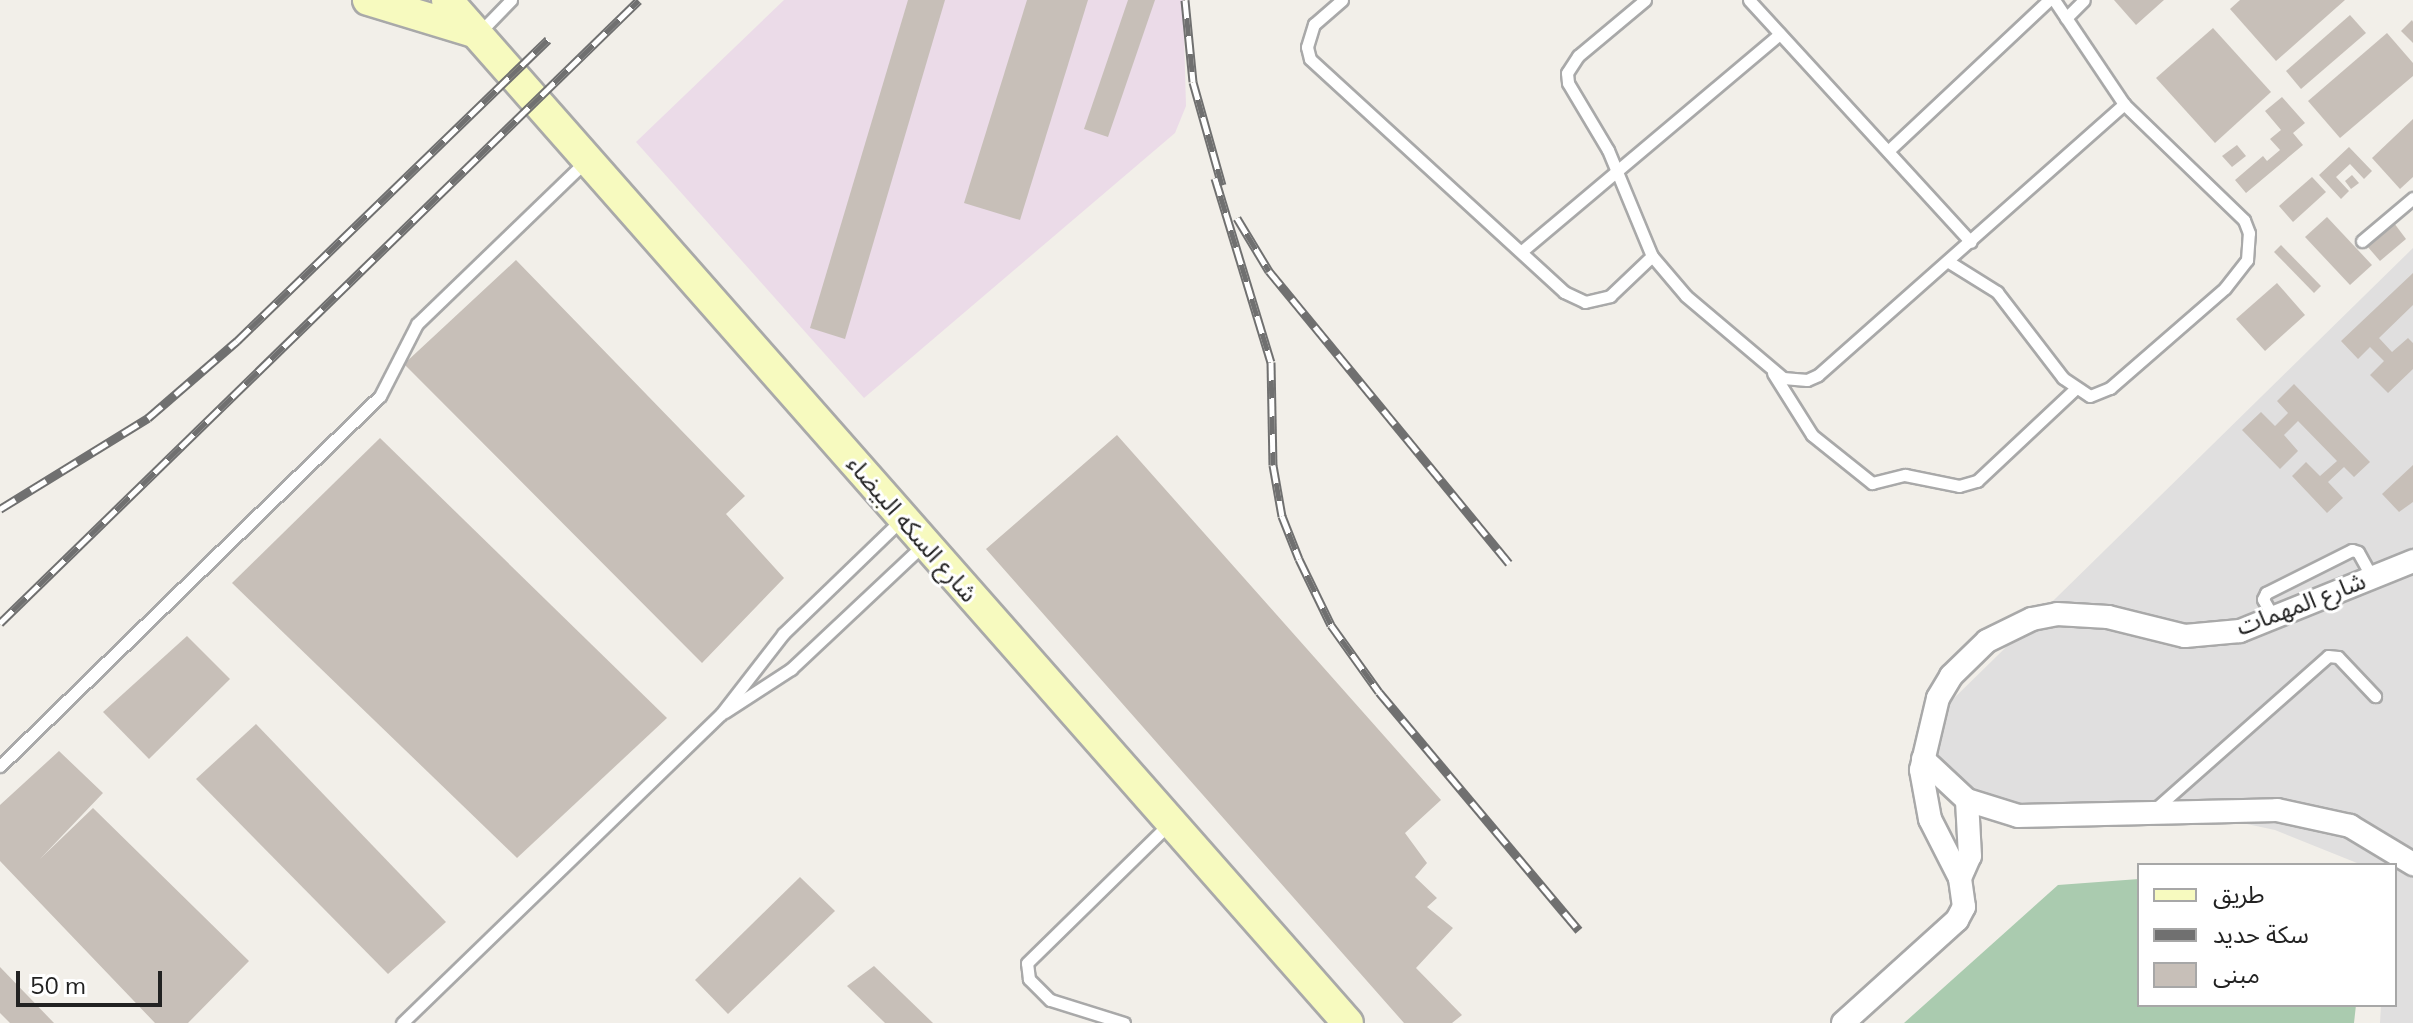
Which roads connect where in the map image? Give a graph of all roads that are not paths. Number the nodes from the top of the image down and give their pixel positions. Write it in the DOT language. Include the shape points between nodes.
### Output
graph roads {
  1 [pos="368,0"];
  2 [pos="447,0"];
  3 [pos="511,0"];
  4 [pos="1342,0"];
  5 [pos="1645,0"];
  6 [pos="1749,0"];
  7 [pos="2052,0"];
  8 [pos="2084,0"];
  9 [pos="2066,18"];
  10 [pos="479,33"];
  11 [pos="1780,34"];
  12 [pos="2124,104"];
  13 [pos="1888,151"];
  14 [pos="589,159"];
  15 [pos="1617,170"];
  16 [pos="2413,198"];
  17 [pos="2362,241"];
  18 [pos="1971,242"];
  19 [pos="1522,251"];
  20 [pos="1652,256"];
  21 [pos="1949,262"];
  22 [pos="1773,373"];
  23 [pos="2074,390"];
  24 [pos="903,518"];
  25 [pos="925,543"];
  26 [pos="2413,561"];
  27 [pos="2372,577"];
  28 [pos="2275,620"];
  29 [pos="2375,696"];
  30 [pos="721,714"];
  31 [pos="1923,759"];
  32 [pos="0,766"];
  33 [pos="1967,800"];
  34 [pos="2150,813"];
  35 [pos="1171,823"];
  36 [pos="2413,864"];
  37 [pos="1960,878"];
  38 [pos="402,1023"];
  39 [pos="1124,1023"];
  40 [pos="1348,1023"];
  41 [pos="1843,1023"];
  1 -- 10 [label="street"];
  2 -- 10 [label="street, شارع السكه البيضاء"];
  3 -- 10 [label="lane"];
  4 -- 19 [label="lane" via="1314,24 1307,47 1310,59"];
  5 -- 15 [label="lane" via="1578,56 1567,73"];
  6 -- 11 [label="lane"];
  7 -- 9 [label="lane"];
  7 -- 13 [label="lane"];
  8 -- 9 [label="lane"];
  9 -- 12 [label="lane"];
  10 -- 14 [label="street, شارع السكه البيضاء"];
  11 -- 13 [label="lane"];
  11 -- 15 [label="lane"];
  12 -- 18 [label="lane"];
  12 -- 23 [label="lane" via="2235,209 2249,233 2250,247 2225,288 2110,388 2090,396"];
  13 -- 18 [label="lane"];
  14 -- 24 [label="street, شارع السكه البيضاء"];
  14 -- 32 [label="lane" via="417,324 380,396"];
  15 -- 19 [label="lane"];
  15 -- 20 [label="lane"];
  16 -- 17 [label="lane"];
  18 -- 21 [label="lane"];
  19 -- 20 [label="lane" via="1564,292 1585,302 1610,296"];
  20 -- 22 [label="lane" via="1686,296"];
  21 -- 22 [label="lane" via="1818,375 1795,381"];
  21 -- 23 [label="lane" via="1997,292"];
  22 -- 23 [label="lane" via="1812,435 1872,483 1905,475 1959,486 1977,481"];
  24 -- 25 [label="street, شارع السكه البيضاء"];
  24 -- 30 [label="lane" via="783,634"];
  25 -- 30 [label="lane" via="791,669"];
  25 -- 35 [label="street, شارع السكه البيضاء"];
  26 -- 27 [label="street, شارع المهمات"];
  27 -- 28 [label="street, شارع المهمات"];
  27 -- 28 [label="lane" via="2352,550 2266,593 2263,599"];
  28 -- 31 [label="street, شارع المهمات" via="2213,635 2158,632 2083,614 2032,619 2009,628 1987,641 1951,676 1929,722"];
  29 -- 34 [label="lane" via="2338,657 2328,656"];
  30 -- 38 [label="lane"];
  31 -- 33 [label="street"];
  31 -- 37 [label="street, شارع المهمات" via="1930,819"];
  33 -- 34 [label="street" via="2018,816"];
  33 -- 37 [label="street" via="1970,856"];
  34 -- 36 [label="street" via="2277,810 2314,815 2350,826"];
  35 -- 39 [label="lane" via="1027,963 1029,979 1050,1000"];
  35 -- 40 [label="street, شارع السكه البيضاء"];
  37 -- 41 [label="street, شارع المهمات" via="1965,893 1957,920"];
}
